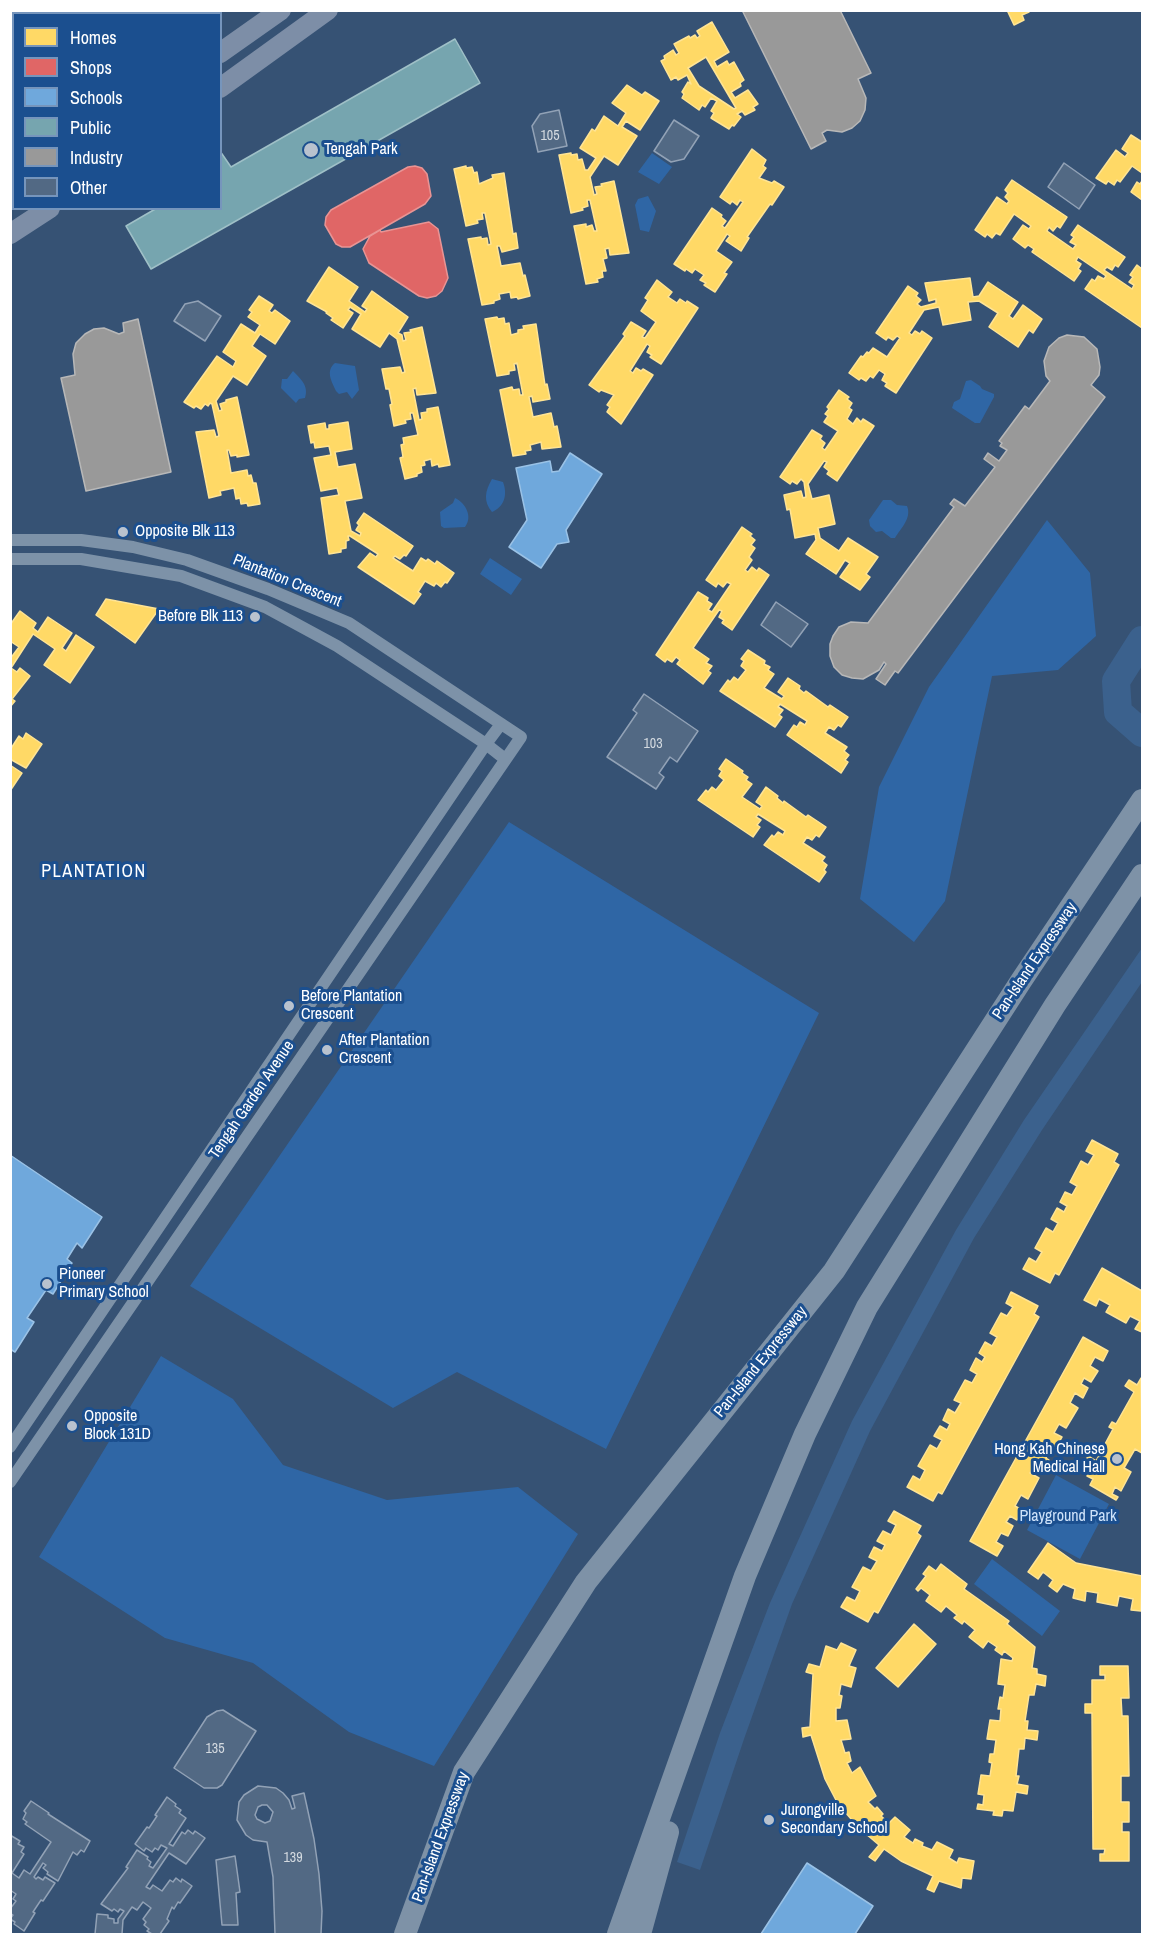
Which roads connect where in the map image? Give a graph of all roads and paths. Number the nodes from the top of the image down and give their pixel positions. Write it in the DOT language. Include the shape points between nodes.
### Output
graph roads {
  1 [pos="281,10"];
  2 [pos="328,10"];
  3 [pos="222,51"];
  4 [pos="222,87"];
  5 [pos="48,210"];
  6 [pos="10,234"];
  7 [pos="10,540"];
  8 [pos="10,559"];
  9 [pos="501,724"];
  10 [pos="521,737"];
  11 [pos="486,744"];
  12 [pos="505,759"];
  13 [pos="1143,800"];
  14 [pos="1143,875"];
  15 [pos="10,1447"];
  16 [pos="10,1482"];
  17 [pos="665,1801"];
  18 [pos="405,1935"];
  19 [pos="618,1935"];
  20 [pos="640,1935"];
  1 -- 3 [label="main road"];
  2 -- 4 [label="main road"];
  5 -- 6 [label="main road"];
  7 -- 9 [label="street, Plantation Crescent" via="81,540 133,547 187,560 268,589 349,623"];
  8 -- 11 [label="street, Plantation Crescent" via="81,559 181,576 265,607 337,646"];
  9 -- 10 [label="street, Plantation Crescent"];
  9 -- 11 [label="street, Tengah Garden Avenue"];
  10 -- 12 [label="street, Tengah Garden Avenue"];
  11 -- 12 [label="street, Plantation Crescent"];
  11 -- 15 [label="street, Tengah Garden Avenue"];
  12 -- 16 [label="street, Tengah Garden Avenue"];
  13 -- 18 [label="highway, Pan-Island Expressway" via="834,1271 580,1592 464,1772"];
  14 -- 17 [label="highway" via="1055,1005 867,1307 805,1434 745,1576"];
  17 -- 19 [label="highway"];
  17 -- 20 [label="highway" via="671,1822"];
}
